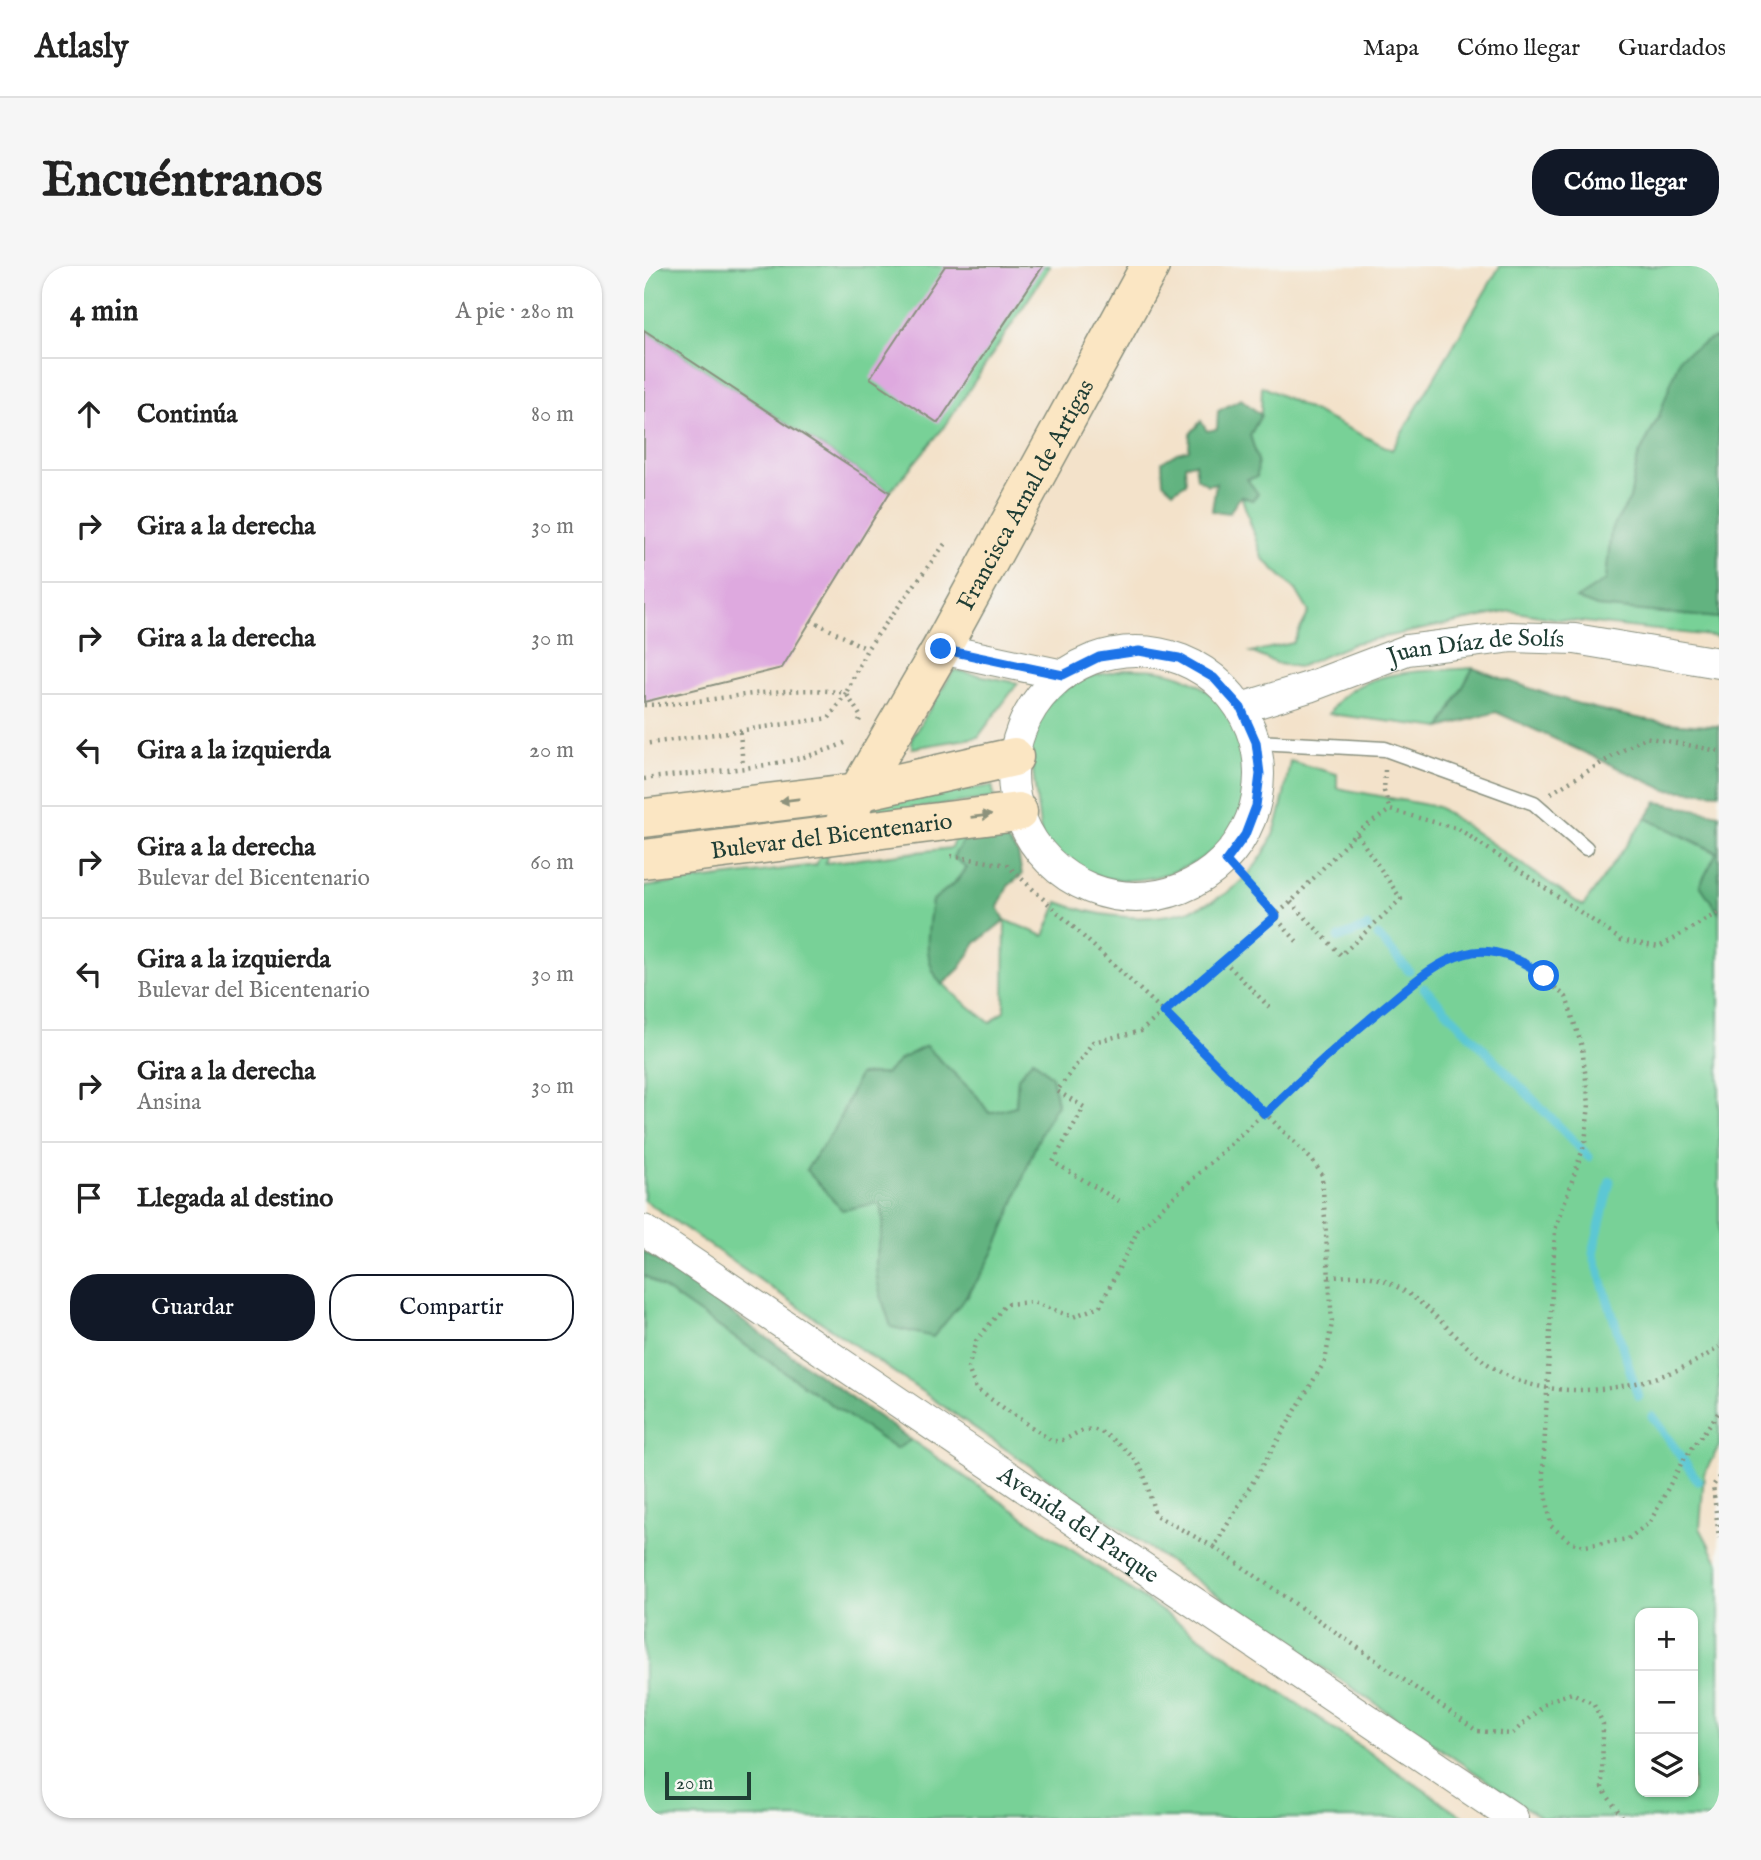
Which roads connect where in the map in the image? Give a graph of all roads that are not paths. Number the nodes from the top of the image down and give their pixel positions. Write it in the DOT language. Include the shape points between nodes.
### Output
graph roads {
  1 [pos="1150,266"];
  2 [pos="941,649"];
  3 [pos="1719,663"];
  4 [pos="1063,675"];
  5 [pos="1241,708"];
  6 [pos="1256,742"];
  7 [pos="1014,757"];
  8 [pos="858,792"];
  9 [pos="1018,812"];
  10 [pos="644,818"];
  11 [pos="840,834"];
  12 [pos="1586,848"];
  13 [pos="644,859"];
  14 [pos="644,1230"];
  15 [pos="1513,1818"];
  1 -- 2 [label="street, Francisca Arnal de Artigas"];
  2 -- 4 [label="street"];
  2 -- 8 [label="street, Francisca Arnal de Artigas"];
  3 -- 5 [label="street, Juan Díaz de Solís" via="1575,639 1511,638 1407,650"];
  4 -- 5 [label="street" via="1099,657 1139,651 1179,658 1214,678"];
  4 -- 7 [label="street" via="1033,707 1022,726"];
  5 -- 6 [label="street"];
  6 -- 9 [label="street" via="1260,774 1256,806 1245,835 1226,861 1196,883 1162,895 1126,898 1090,889 1059,871 1034,844"];
  6 -- 12 [label="lane" via="1385,749 1534,803"];
  7 -- 8 [label="street, Bulevar del Bicentenario"];
  7 -- 9 [label="street"];
  8 -- 10 [label="street, Bulevar del Bicentenario, one-way"];
  8 -- 11 [label="street, Francisca Arnal de Artigas"];
  11 -- 9 [label="street, Bulevar del Bicentenario, one-way"];
  11 -- 13 [label="street, Bulevar del Bicentenario"];
  14 -- 15 [label="street, Avenida del Parque"];
}
